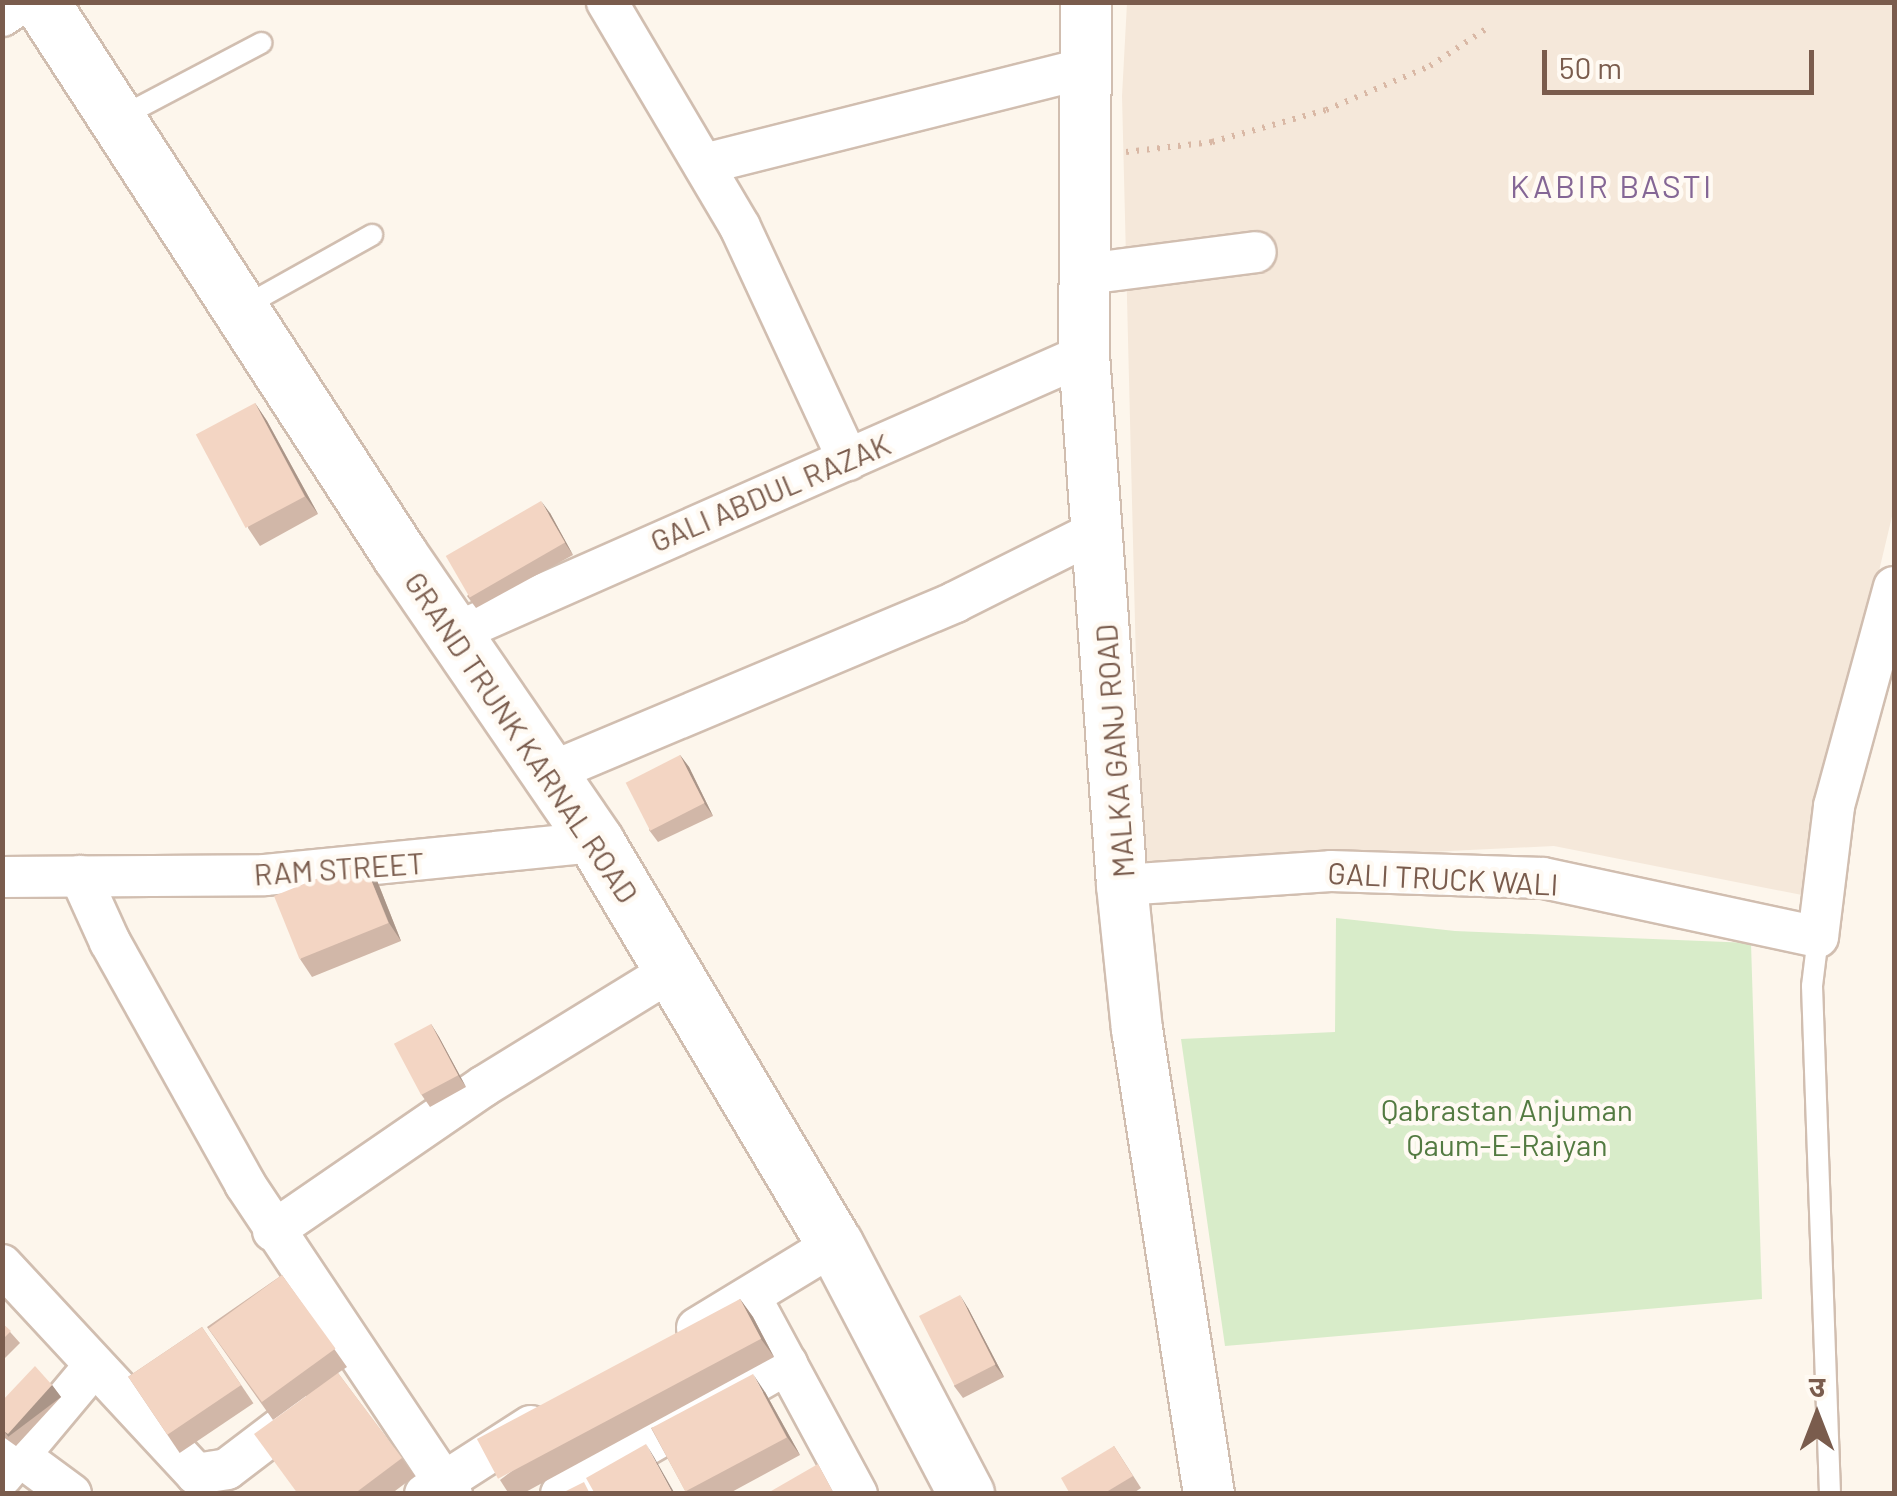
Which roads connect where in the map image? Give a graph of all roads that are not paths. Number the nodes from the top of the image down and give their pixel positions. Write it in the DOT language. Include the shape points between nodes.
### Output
graph roads {
  1 [pos="23,2"];
  2 [pos="41,2"];
  3 [pos="607,2"];
  4 [pos="1086,2"];
  5 [pos="2,16"];
  6 [pos="261,43"];
  7 [pos="1085,68"];
  8 [pos="117,120"];
  9 [pos="704,164"];
  10 [pos="372,235"];
  11 [pos="1256,252"];
  12 [pos="1085,274"];
  13 [pos="242,308"];
  14 [pos="1084,355"];
  15 [pos="848,460"];
  16 [pos="1101,528"];
  17 [pos="1894,586"];
  18 [pos="457,632"];
  19 [pos="549,773"];
  20 [pos="596,842"];
  21 [pos="80,876"];
  22 [pos="2,878"];
  23 [pos="1122,884"];
  24 [pos="1818,937"];
  25 [pos="674,969"];
  26 [pos="273,1231"];
  27 [pos="835,1244"];
  28 [pos="2,1265"];
  29 [pos="751,1298"];
  30 [pos="663,1348"];
  31 [pos="787,1364"];
  32 [pos="94,1366"];
  33 [pos="362,1366"];
  34 [pos="561,1408"];
  35 [pos="8,1458"];
  36 [pos="440,1488"];
  37 [pos="71,1494"];
  38 [pos="561,1494"];
  39 [pos="857,1494"];
  40 [pos="966,1494"];
  41 [pos="1209,1494"];
  42 [pos="1830,1494"];
  1 -- 5 [label="street"];
  2 -- 8 [label="main road, GRAND TRUNK KARNAL ROAD"];
  3 -- 9 [label="street"];
  4 -- 7 [label="street, MALKA GANJ ROAD"];
  6 -- 8 [label="lane"];
  7 -- 9 [label="street"];
  7 -- 12 [label="street, MALKA GANJ ROAD"];
  8 -- 13 [label="main road, GRAND TRUNK KARNAL ROAD"];
  9 -- 15 [label="street" via="774,295"];
  10 -- 13 [label="lane"];
  11 -- 12 [label="street"];
  12 -- 14 [label="street, MALKA GANJ ROAD"];
  13 -- 18 [label="main road, GRAND TRUNK KARNAL ROAD" via="399,554"];
  14 -- 15 [label="street, GALI ABDUL RAZAK"];
  14 -- 16 [label="street, MALKA GANJ ROAD"];
  15 -- 18 [label="street, GALI ABDUL RAZAK"];
  16 -- 19 [label="street" via="955,602"];
  16 -- 23 [label="street, MALKA GANJ ROAD"];
  17 -- 24 [label="street" via="1834,806"];
  18 -- 19 [label="main road, GRAND TRUNK KARNAL ROAD"];
  19 -- 20 [label="main road, GRAND TRUNK KARNAL ROAD"];
  20 -- 21 [label="street, RAM STREET" via="265,875"];
  20 -- 25 [label="main road, GRAND TRUNK KARNAL ROAD"];
  21 -- 22 [label="street, RAM STREET"];
  21 -- 26 [label="street" via="110,942"];
  23 -- 24 [label="street, GALI TRUCK WALI" via="1331,871 1543,878"];
  23 -- 41 [label="street, MALKA GANJ ROAD" via="1137,1029"];
  24 -- 42 [label="lane" via="1812,986"];
  25 -- 26 [label="street" via="484,1086"];
  25 -- 27 [label="main road, GRAND TRUNK KARNAL ROAD"];
  26 -- 33 [label="street"];
  27 -- 29 [label="street"];
  27 -- 40 [label="main road, GRAND TRUNK KARNAL ROAD"];
  28 -- 32 [label="street"];
  29 -- 30 [label="street"];
  29 -- 31 [label="street"];
  31 -- 38 [label="street"];
  31 -- 39 [label="street" via="819,1464"];
  32 -- 33 [label="street" via="181,1463 211,1476"];
  32 -- 35 [label="street"];
  33 -- 36 [label="street"];
  34 -- 36 [label="street"];
  35 -- 37 [label="street"];
}
